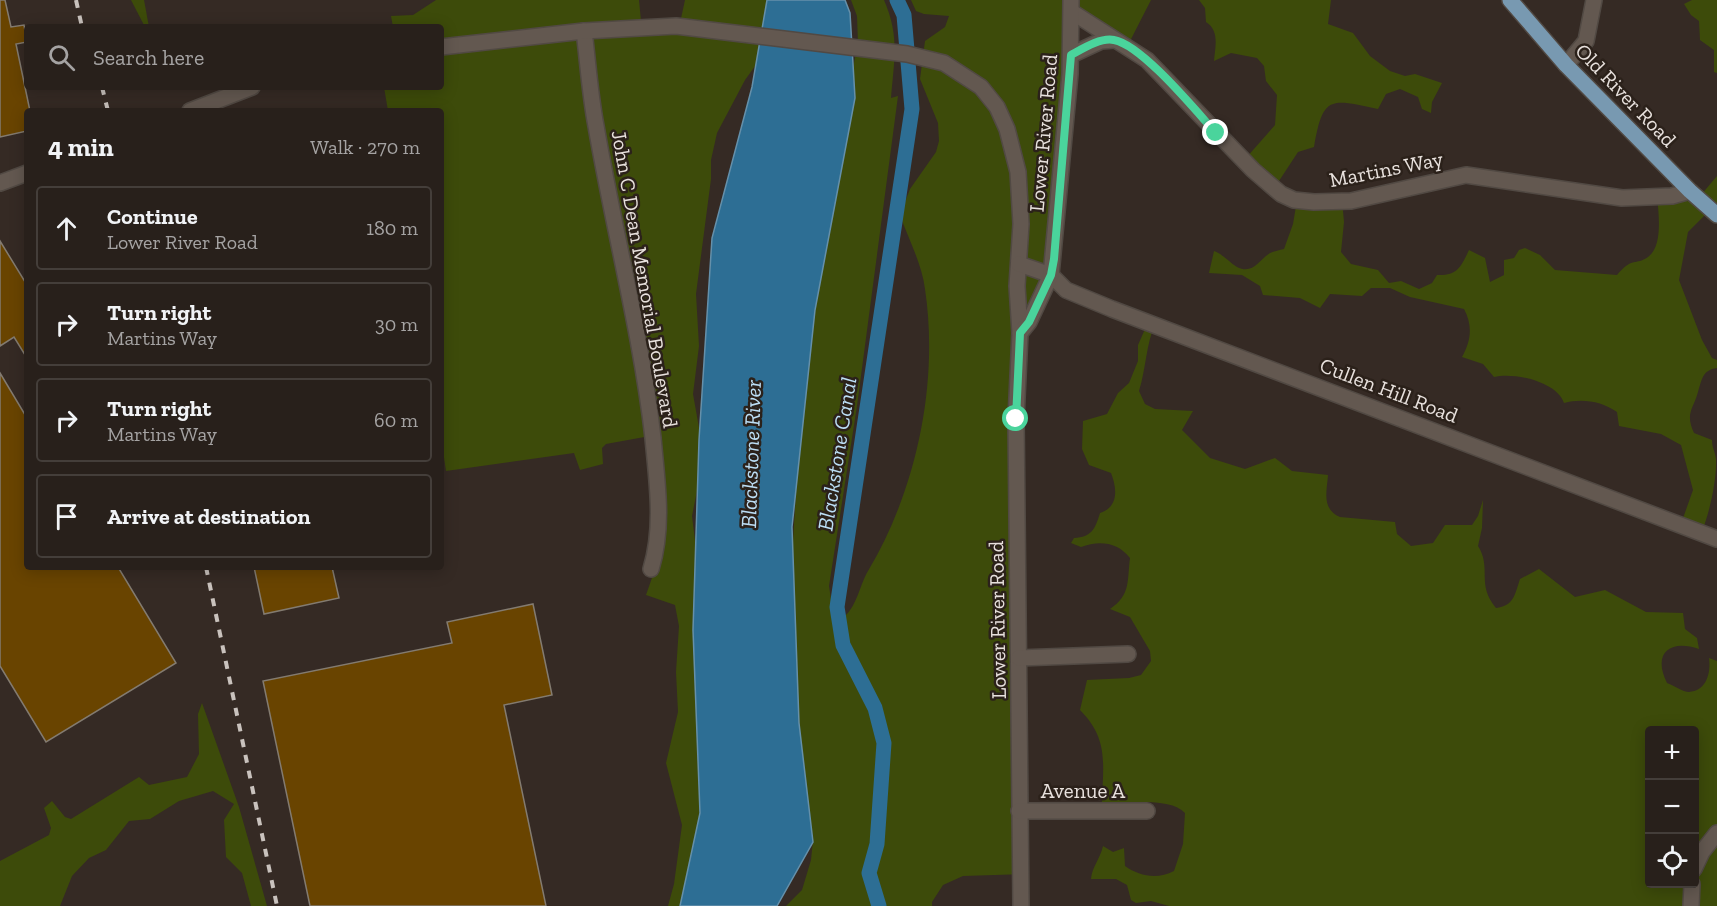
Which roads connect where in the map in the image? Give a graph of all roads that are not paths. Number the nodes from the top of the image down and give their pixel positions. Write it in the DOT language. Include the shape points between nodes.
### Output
graph roads {
  1 [pos="1510,0"];
  2 [pos="1594,0"];
  3 [pos="1071,6"];
  4 [pos="584,31"];
  5 [pos="1114,40"];
  6 [pos="444,47"];
  7 [pos="1071,55"];
  8 [pos="1566,65"];
  9 [pos="244,90"];
  10 [pos="198,108"];
  11 [pos="24,174"];
  12 [pos="0,183"];
  13 [pos="1690,191"];
  14 [pos="1717,215"];
  15 [pos="1019,264"];
  16 [pos="1051,275"];
  17 [pos="1020,333"];
  18 [pos="1717,539"];
  19 [pos="651,569"];
  20 [pos="1128,654"];
  21 [pos="1019,658"];
  22 [pos="1019,811"];
  23 [pos="1147,811"];
  24 [pos="1717,833"];
  25 [pos="1699,859"];
  26 [pos="1692,888"];
  27 [pos="1022,906"];
  28 [pos="1691,906"];
  1 -- 8 [label="main road, Old River Road"];
  2 -- 8 [label="street" via="1586,41"];
  3 -- 5 [label="street, Martins Way"];
  3 -- 7 [label="street, Lower River Road"];
  4 -- 6 [label="street, Lower River Road"];
  4 -- 15 [label="street, Lower River Road" via="700,27 924,57 959,70 990,97 1011,141 1020,190"];
  4 -- 19 [label="street, John C Dean Memorial Boulevard" via="595,125 626,271 650,413 659,520 658,546"];
  5 -- 7 [label="street" via="1101,41"];
  5 -- 13 [label="street, Martins Way" via="1147,60 1253,170 1294,200 1351,201 1466,175 1622,198 1672,196"];
  7 -- 16 [label="street, Lower River Road"];
  8 -- 13 [label="main road, Old River Road"];
  9 -- 10 [label="street"];
  11 -- 12 [label="street"];
  13 -- 14 [label="main road, Old River Road"];
  15 -- 16 [label="street, Cullen Hill Road"];
  15 -- 17 [label="street, Lower River Road"];
  16 -- 17 [label="street, Lower River Road"];
  16 -- 18 [label="street, Cullen Hill Road" via="1066,290 1112,309"];
  17 -- 21 [label="street, Lower River Road" via="1016,419"];
  20 -- 21 [label="street"];
  21 -- 22 [label="street, Lower River Road"];
  22 -- 23 [label="street, Avenue A"];
  22 -- 27 [label="street, Lower River Road"];
  24 -- 25 [label="street"];
  26 -- 28 [label="street"];
}
